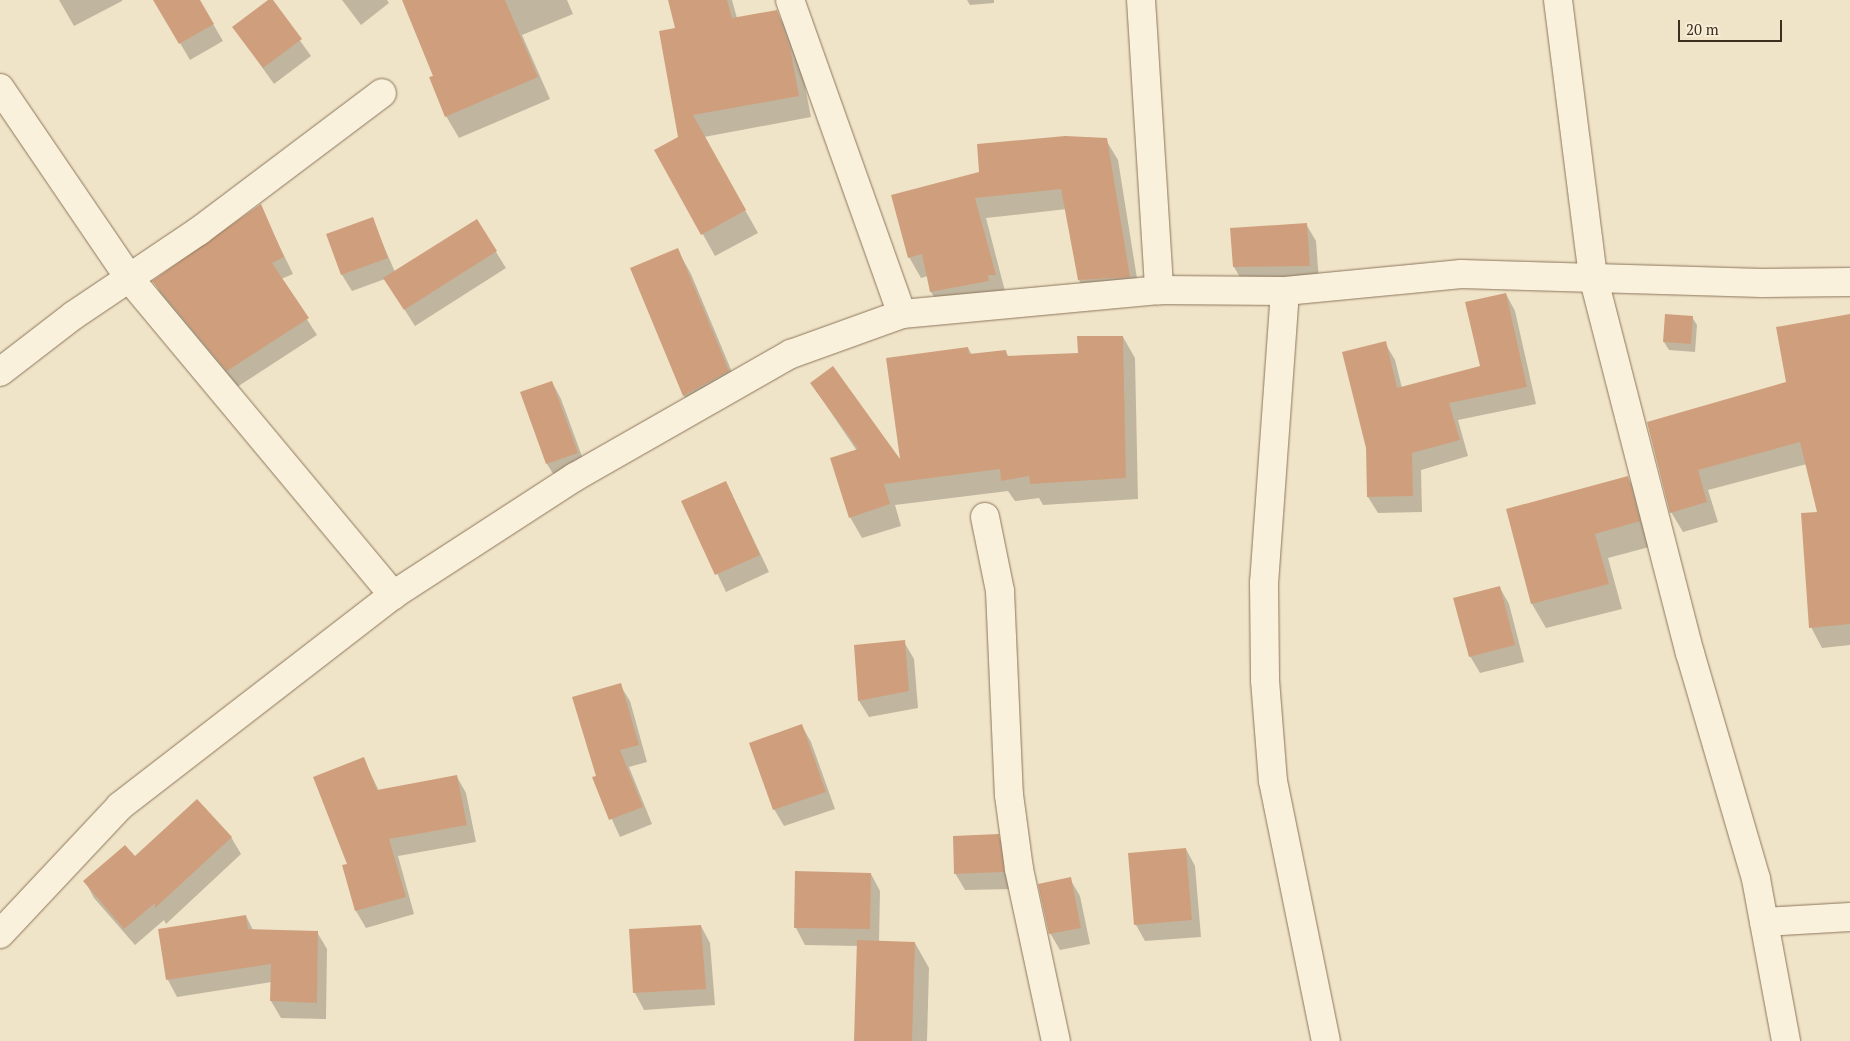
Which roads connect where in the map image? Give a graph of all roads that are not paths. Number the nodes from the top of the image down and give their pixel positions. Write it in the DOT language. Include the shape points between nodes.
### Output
graph roads {
  1 [pos="790,0"];
  2 [pos="1142,0"];
  3 [pos="1558,0"];
  4 [pos="0,88"];
  5 [pos="382,93"];
  6 [pos="1592,276"];
  7 [pos="129,278"];
  8 [pos="1850,282"];
  9 [pos="1159,290"];
  10 [pos="1285,291"];
  11 [pos="902,314"];
  12 [pos="0,372"];
  13 [pos="985,517"];
  14 [pos="393,595"];
  15 [pos="1850,916"];
  16 [pos="1764,922"];
  17 [pos="0,934"];
  18 [pos="1056,1041"];
  19 [pos="1326,1041"];
  20 [pos="1786,1041"];
  1 -- 11 [label="street"];
  2 -- 9 [label="street"];
  3 -- 6 [label="street"];
  4 -- 7 [label="street"];
  5 -- 7 [label="street" via="199,231"];
  6 -- 8 [label="street" via="1762,283"];
  6 -- 10 [label="street" via="1461,274"];
  6 -- 16 [label="street" via="1690,653 1756,879"];
  7 -- 12 [label="street" via="74,314"];
  7 -- 14 [label="street"];
  9 -- 10 [label="street"];
  9 -- 11 [label="street"];
  10 -- 19 [label="street" via="1264,582 1265,680 1273,781"];
  11 -- 14 [label="street" via="791,354 575,477"];
  13 -- 18 [label="street" via="1000,591 1009,796 1019,869"];
  14 -- 17 [label="street" via="120,806"];
  15 -- 16 [label="street"];
  16 -- 20 [label="street"];
}
